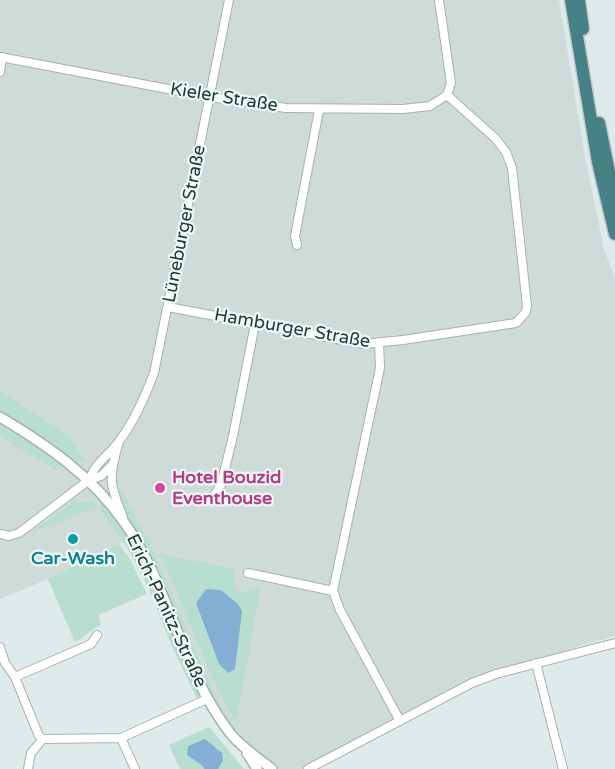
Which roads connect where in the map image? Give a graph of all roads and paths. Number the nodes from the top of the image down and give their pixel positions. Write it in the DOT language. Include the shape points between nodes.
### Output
graph roads {
  1 [pos="229,0"];
  2 [pos="439,0"];
  3 [pos="571,0"];
  4 [pos="579,0"];
  5 [pos="1,57"];
  6 [pos="0,72"];
  7 [pos="447,95"];
  8 [pos="210,98"];
  9 [pos="319,110"];
  10 [pos="615,201"];
  11 [pos="615,234"];
  12 [pos="297,245"];
  13 [pos="168,307"];
  14 [pos="255,324"];
  15 [pos="379,343"];
  16 [pos="0,417"];
  17 [pos="120,441"];
  18 [pos="111,466"];
  19 [pos="89,480"];
  20 [pos="214,496"];
  21 [pos="125,522"];
  22 [pos="0,534"];
  23 [pos="248,573"];
  24 [pos="333,591"];
  25 [pos="97,634"];
  26 [pos="615,643"];
  27 [pos="0,647"];
  28 [pos="536,663"];
  29 [pos="15,677"];
  30 [pos="207,699"];
  31 [pos="400,721"];
  32 [pos="121,738"];
  33 [pos="43,739"];
  34 [pos="243,746"];
  35 [pos="28,769"];
  36 [pos="135,769"];
  37 [pos="257,769"];
  38 [pos="272,769"];
  39 [pos="308,769"];
  40 [pos="563,769"];
  1 -- 8 [label="street, Lüneburger Straße"];
  2 -- 7 [label="street" via="451,83"];
  3 -- 11 [label="highway" via="598,162"];
  4 -- 10 [label="highway"];
  5 -- 6 [label="street"];
  5 -- 8 [label="street, Kieler Straße"];
  7 -- 9 [label="street, Kieler Straße" via="430,106"];
  7 -- 15 [label="street, Hamburger Straße" via="506,152 512,168 527,306 522,318 508,325"];
  8 -- 9 [label="street, Kieler Straße"];
  8 -- 13 [label="street, Lüneburger Straße"];
  9 -- 12 [label="street" via="295,236"];
  13 -- 14 [label="street, Hamburger Straße"];
  13 -- 17 [label="street, Lüneburger Straße" via="154,374"];
  14 -- 15 [label="street, Hamburger Straße" via="363,344"];
  14 -- 20 [label="street" via="231,446 221,485"];
  15 -- 24 [label="street" via="380,368"];
  16 -- 19 [label="street, Erich-Panitz-Straße"];
  17 -- 18 [label="street, Lüneburger Straße"];
  17 -- 19 [label="street, Lüneburger Straße" via="94,467"];
  18 -- 19 [label="street" via="101,476"];
  18 -- 21 [label="street, Lüneburger Straße" via="112,486"];
  19 -- 21 [label="street, Erich-Panitz-Straße"];
  19 -- 22 [label="street" via="19,533"];
  21 -- 30 [label="street, Erich-Panitz-Straße" via="150,568"];
  23 -- 24 [label="street"];
  24 -- 31 [label="street"];
  25 -- 29 [label="street" via="91,644"];
  26 -- 28 [label="street"];
  27 -- 29 [label="street"];
  28 -- 31 [label="street" via="472,683"];
  28 -- 40 [label="street"];
  29 -- 33 [label="street"];
  30 -- 32 [label="street"];
  30 -- 34 [label="street, Erich-Panitz-Straße"];
  31 -- 39 [label="street"];
  32 -- 33 [label="street"];
  32 -- 36 [label="street"];
  33 -- 35 [label="street" via="31,753"];
  34 -- 37 [label="street, Erich-Panitz-Straße"];
  34 -- 38 [label="street, Erich-Panitz-Straße"];
}
